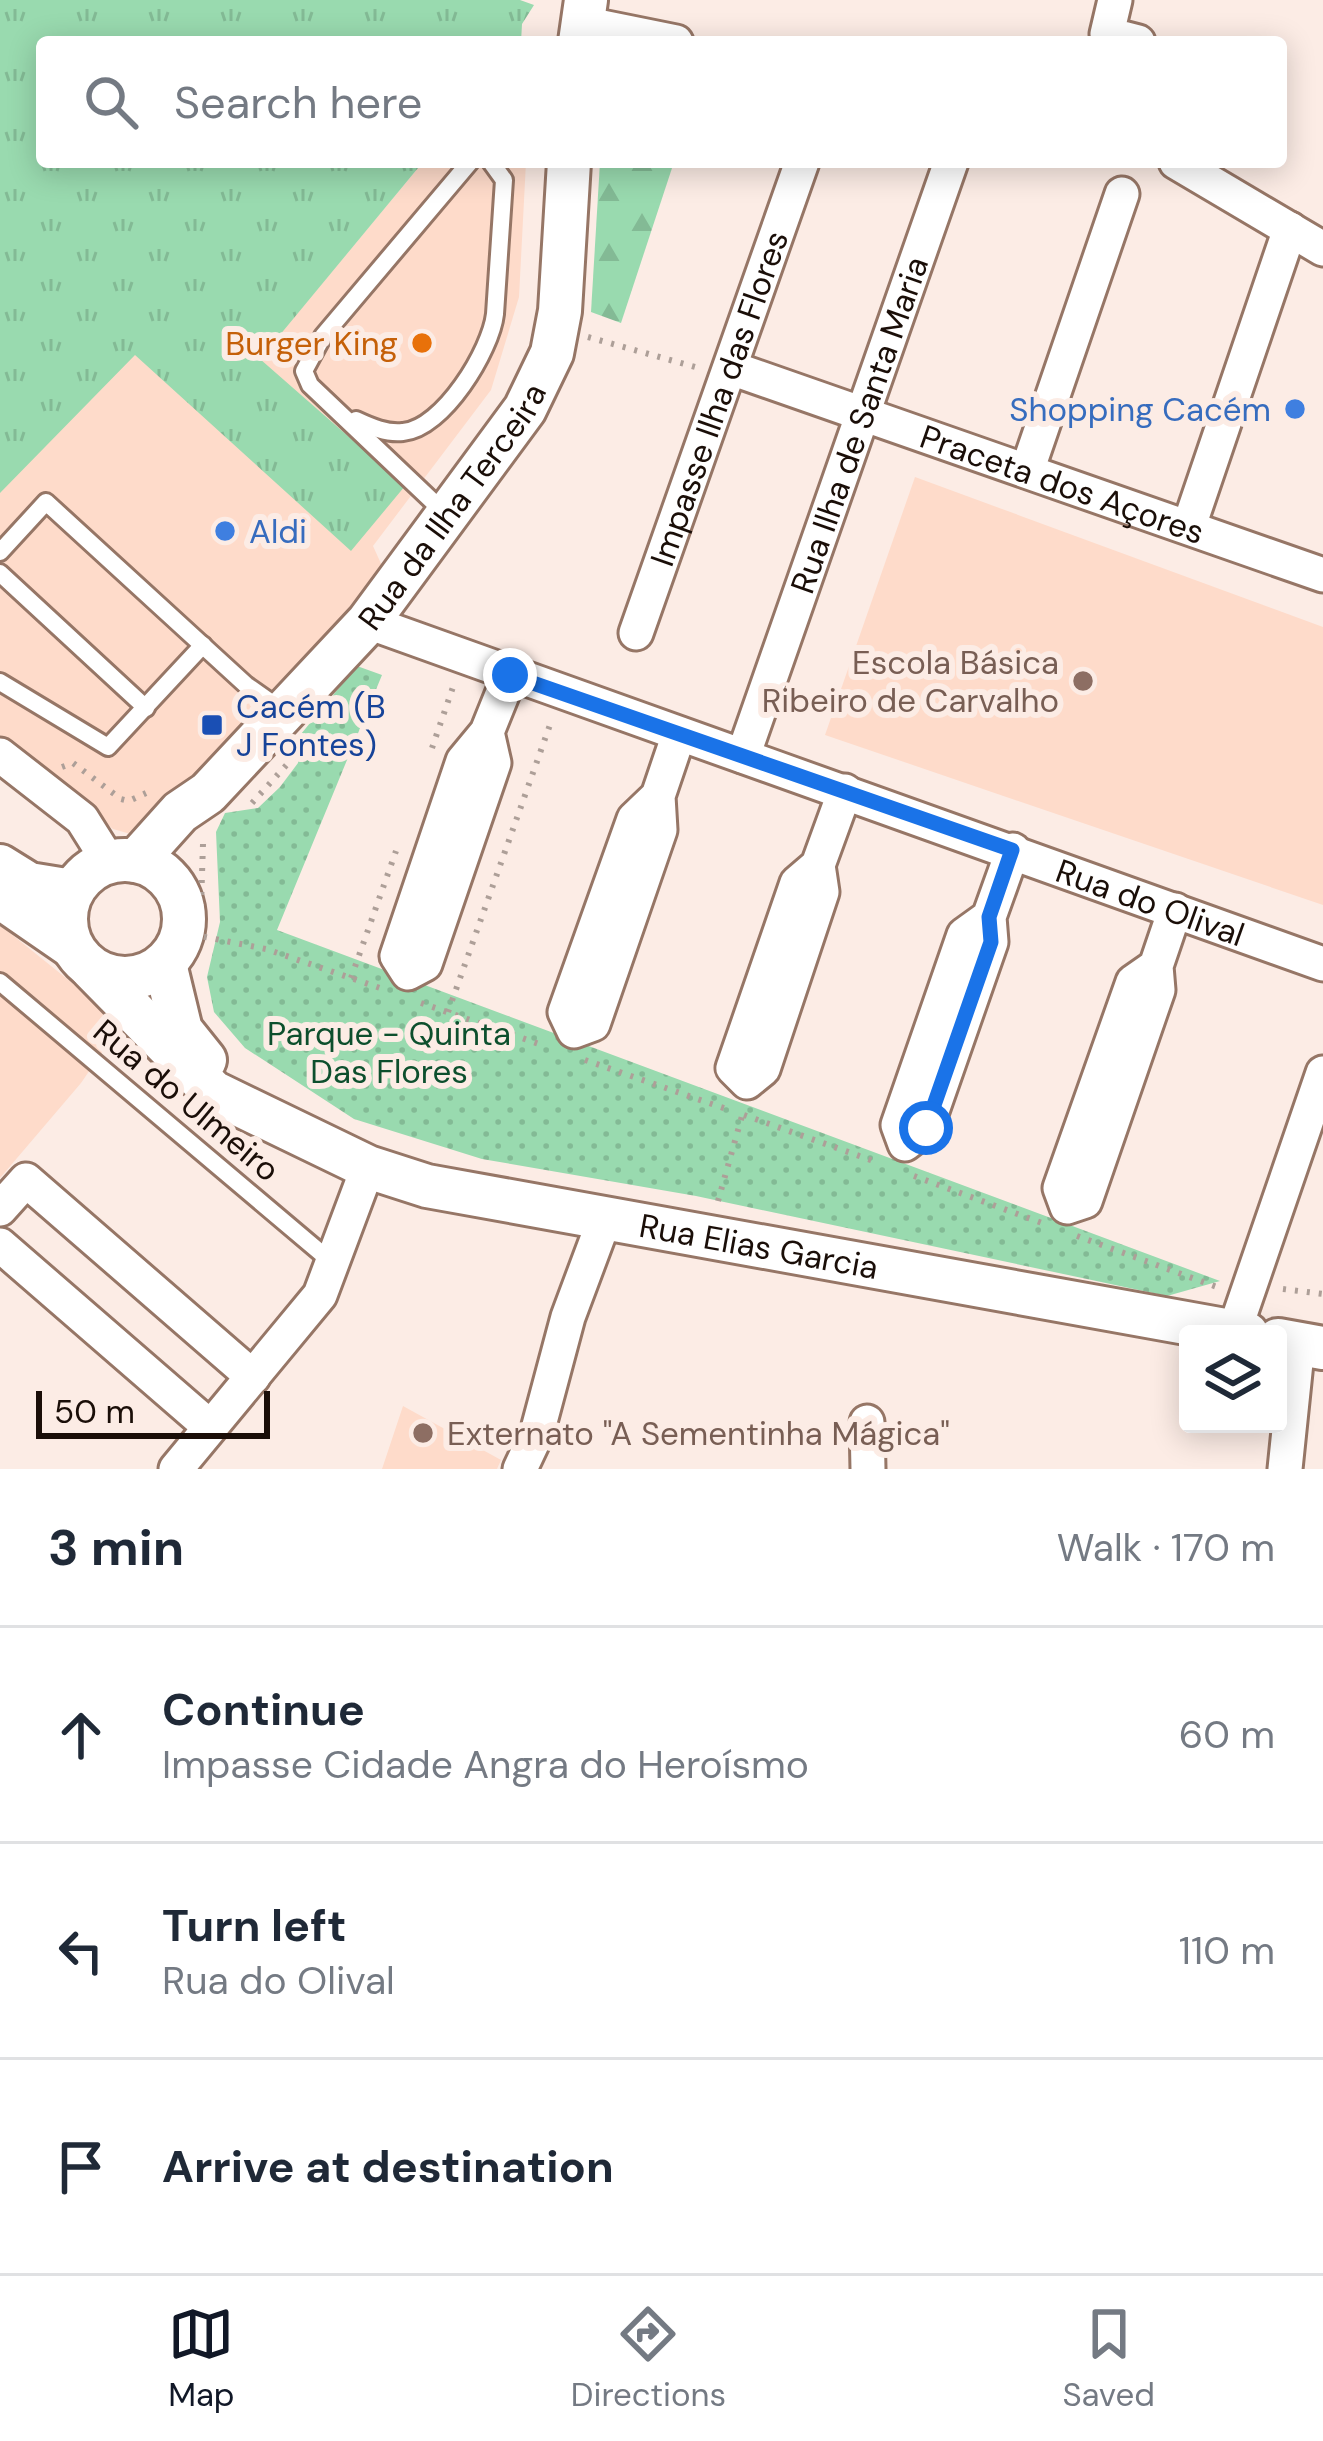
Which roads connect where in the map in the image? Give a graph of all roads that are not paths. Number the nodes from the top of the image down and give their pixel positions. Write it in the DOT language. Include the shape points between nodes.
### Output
graph roads {
  1 [pos="1115,0"];
  2 [pos="583,22"];
  3 [pos="648,36"];
  4 [pos="1115,36"];
  5 [pos="465,168"];
  6 [pos="495,168"];
  7 [pos="568,168"];
  8 [pos="800,168"];
  9 [pos="949,168"];
  10 [pos="1217,172"];
  11 [pos="1122,194"];
  12 [pos="1290,229"];
  13 [pos="1322,246"];
  14 [pos="731,368"];
  15 [pos="344,415"];
  16 [pos="865,415"];
  17 [pos="1027,471"];
  18 [pos="450,518"];
  19 [pos="1189,526"];
  20 [pos="0,552"];
  21 [pos="0,573"];
  22 [pos="1323,575"];
  23 [pos="368,622"];
  24 [pos="636,634"];
  25 [pos="203,646"];
  26 [pos="510,675"];
  27 [pos="0,682"];
  28 [pos="146,708"];
  29 [pos="284,712"];
  30 [pos="487,732"];
  31 [pos="679,734"];
  32 [pos="0,755"];
  33 [pos="743,756"];
  34 [pos="845,790"];
  35 [pos="208,793"];
  36 [pos="658,796"];
  37 [pos="1012,850"];
  38 [pos="122,861"];
  39 [pos="818,865"];
  40 [pos="0,866"];
  41 [pos="72,891"];
  42 [pos="178,893"];
  43 [pos="0,897"];
  44 [pos="1175,910"];
  45 [pos="989,917"];
  46 [pos="82,958"];
  47 [pos="165,964"];
  48 [pos="1323,964"];
  49 [pos="1156,966"];
  50 [pos="0,982"];
  51 [pos="1323,1073"];
  52 [pos="278,1124"];
  53 [pos="368,1167"];
  54 [pos="0,1209"];
  55 [pos="605,1218"];
  56 [pos="0,1245"];
  57 [pos="334,1265"];
  58 [pos="1236,1319"];
  59 [pos="1300,1344"];
  60 [pos="253,1376"];
  61 [pos="867,1422"];
  62 [pos="210,1427"];
  63 [pos="176,1469"];
  64 [pos="520,1469"];
  65 [pos="868,1469"];
  66 [pos="1285,1469"];
  1 -- 4 [label="street" via="1107,34"];
  2 -- 3 [label="street"];
  5 -- 15 [label="lane" via="307,360 310,385"];
  6 -- 15 [label="lane" via="504,180 493,331 470,377 416,429 374,428"];
  7 -- 18 [label="street, Rua da Ilha Terceira" via="552,352 506,441"];
  8 -- 14 [label="street, Impasse Ilha das Flores"];
  9 -- 16 [label="street, Rua Ilha de Santa Maria"];
  10 -- 12 [label="street"];
  11 -- 17 [label="street"];
  12 -- 13 [label="street"];
  12 -- 19 [label="street"];
  14 -- 16 [label="street, Praceta dos Açores"];
  14 -- 24 [label="street, Impasse Ilha das Flores"];
  15 -- 18 [label="lane"];
  16 -- 17 [label="street, Praceta dos Açores"];
  16 -- 33 [label="street, Rua Ilha de Santa Maria"];
  17 -- 19 [label="street, Praceta dos Açores"];
  18 -- 23 [label="street, Rua da Ilha Terceira"];
  19 -- 22 [label="street, Praceta dos Açores"];
  20 -- 25 [label="lane" via="46,502"];
  21 -- 28 [label="lane"];
  23 -- 26 [label="street, Rua do Olival"];
  23 -- 29 [label="street, Rua da Ilha Terceira"];
  25 -- 28 [label="lane"];
  25 -- 29 [label="lane"];
  26 -- 30 [label="street"];
  26 -- 31 [label="street, Rua do Olival"];
  27 -- 28 [label="lane" via="108,747"];
  29 -- 35 [label="street, Rua da Ilha Terceira"];
  30 -- 30 [label="street" via="494,763 425,964 408,973 397,956 463,761"];
  31 -- 33 [label="street, Rua do Olival"];
  31 -- 36 [label="street"];
  32 -- 38 [label="street"];
  33 -- 34 [label="street, Rua do Olival"];
  34 -- 37 [label="street, Rua do Olival"];
  34 -- 39 [label="street"];
  35 -- 38 [label="street, Rua da Ilha Terceira"];
  35 -- 42 [label="street, Rua da Ilha Terceira" via="194,818"];
  36 -- 36 [label="street" via="660,830 593,1024 574,1031 566,1012 634,819"];
  37 -- 44 [label="street, Rua do Olival"];
  37 -- 45 [label="street"];
  38 -- 41 [label="street" via="82,878"];
  38 -- 42 [label="street" via="154,868"];
  39 -- 39 [label="street" via="822,892 763,1070 747,1082 733,1068 797,883"];
  40 -- 41 [label="street" via="29,884"];
  41 -- 46 [label="street" via="66,909"];
  42 -- 47 [label="street" via="183,931"];
  43 -- 46 [label="street, Rua Elias Garcia"];
  44 -- 48 [label="street, Rua do Olival"];
  44 -- 49 [label="street"];
  45 -- 45 [label="street" via="991,942 926,1128 905,1144 898,1125 964,935"];
  46 -- 47 [label="street" via="129,979"];
  46 -- 52 [label="street, Rua Elias Garcia" via="213,1092"];
  47 -- 52 [label="street, Rua Elias Garcia" via="181,1030 216,1074"];
  49 -- 49 [label="street" via="1158,990 1085,1201 1067,1207 1060,1188 1133,982"];
  50 -- 57 [label="lane, Rua do Ulmeiro"];
  51 -- 58 [label="street"];
  52 -- 53 [label="street, Rua Elias Garcia"];
  53 -- 55 [label="street, Rua Elias Garcia" via="427,1186"];
  53 -- 57 [label="street"];
  54 -- 60 [label="street" via="26,1180"];
  55 -- 58 [label="street, Rua Elias Garcia"];
  55 -- 64 [label="street"];
  56 -- 62 [label="street"];
  57 -- 60 [label="street" via="320,1295"];
  59 -- 66 [label="street"];
  60 -- 62 [label="street"];
  61 -- 65 [label="street"];
  62 -- 63 [label="street"];
}
